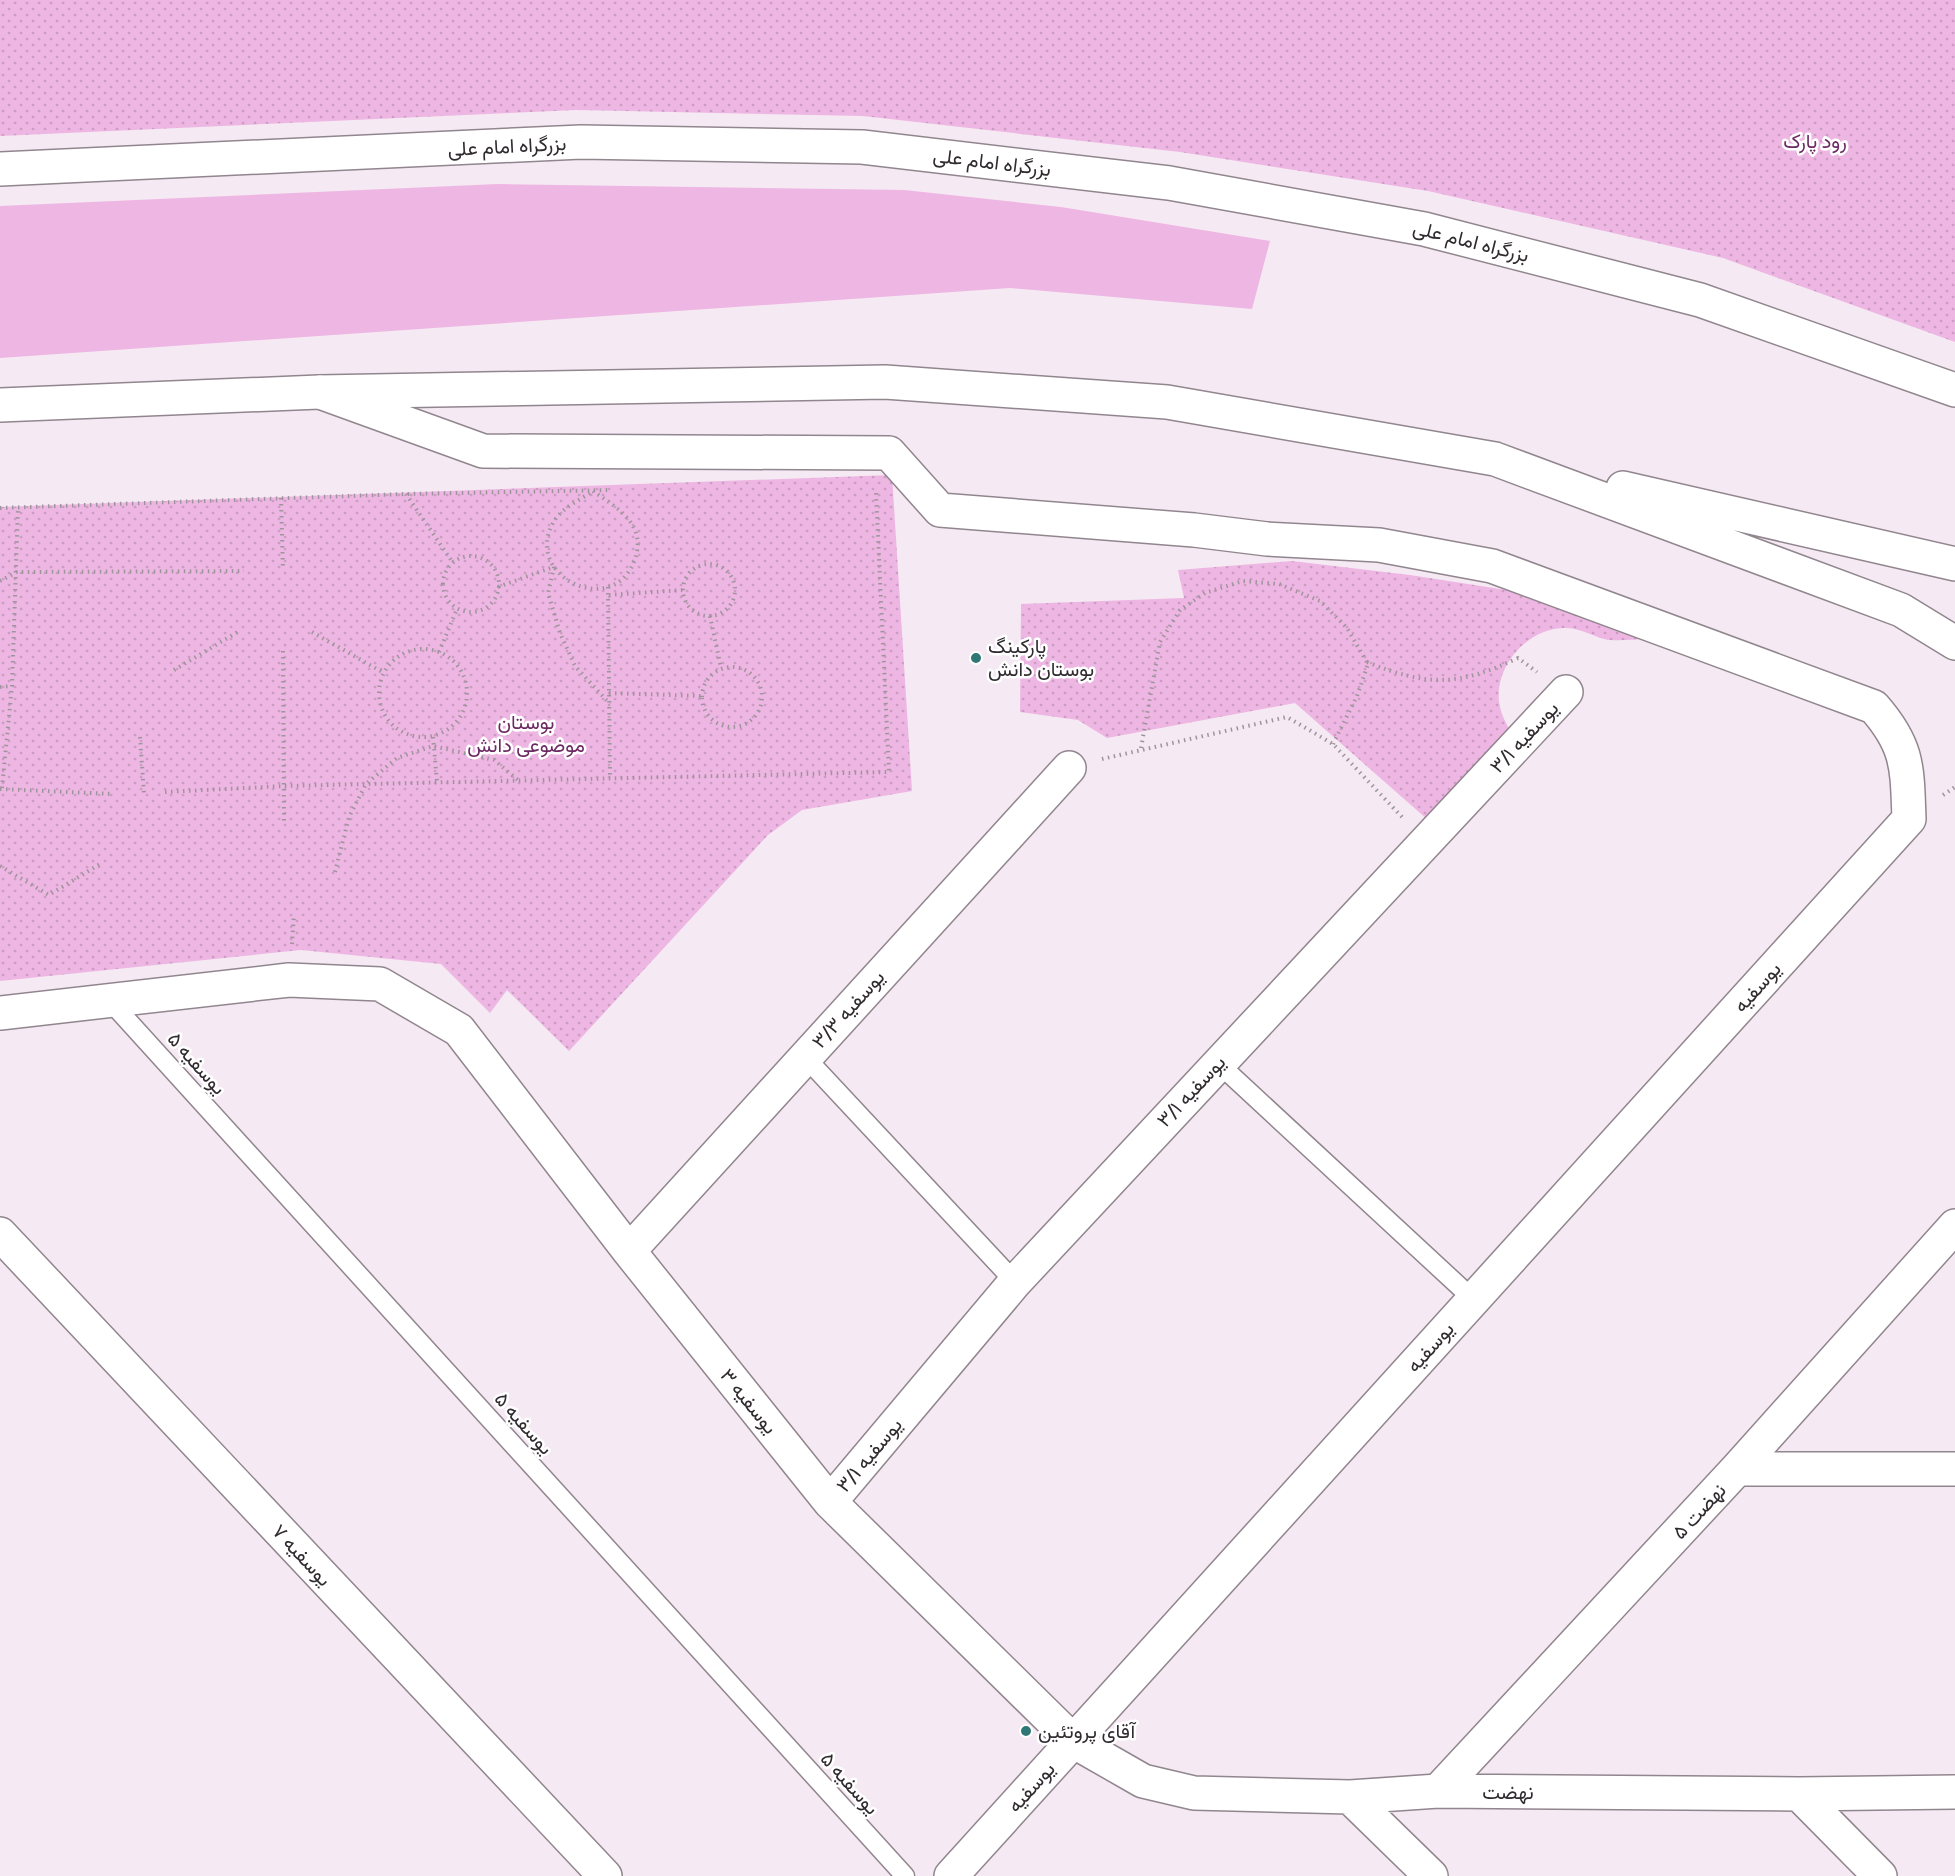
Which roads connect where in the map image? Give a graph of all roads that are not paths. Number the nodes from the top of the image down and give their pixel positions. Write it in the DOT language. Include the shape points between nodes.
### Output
graph roads {
  1 [pos="0,169"];
  2 [pos="1955,390"];
  3 [pos="319,392"];
  4 [pos="0,405"];
  5 [pos="1496,459"];
  6 [pos="1955,564"];
  7 [pos="1900,610"];
  8 [pos="1955,629"];
  9 [pos="1955,643"];
  10 [pos="1566,692"];
  11 [pos="1069,768"];
  12 [pos="109,1000"];
  13 [pos="0,1013"];
  14 [pos="805,1057"];
  15 [pos="1218,1063"];
  16 [pos="1955,1226"];
  17 [pos="0,1234"];
  18 [pos="629,1251"];
  19 [pos="1016,1282"];
  20 [pos="1474,1300"];
  21 [pos="1737,1469"];
  22 [pos="1955,1469"];
  23 [pos="830,1502"];
  24 [pos="1073,1741"];
  25 [pos="1438,1791"];
  26 [pos="1955,1791"];
  27 [pos="1799,1794"];
  28 [pos="1350,1797"];
  29 [pos="962,1872"];
  30 [pos="605,1876"];
  31 [pos="905,1876"];
  32 [pos="1431,1876"];
  33 [pos="1880,1876"];
  1 -- 2 [label="main road, بزرگراه امام علی" via="581,142 862,147 1169,183 1424,228 1700,300"];
  3 -- 4 [label="main road"];
  3 -- 5 [label="main road" via="885,382 1167,402"];
  3 -- 20 [label="main road, یوسفیه" via="483,451 889,453 940,510 1379,545 1492,566 1874,707 1893,729 1906,762 1910,819"];
  5 -- 6 [label="main road"];
  5 -- 7 [label="main road"];
  7 -- 8 [label="main road"];
  7 -- 9 [label="main road"];
  10 -- 15 [label="main road, یوسفیه ۳/۱"];
  11 -- 14 [label="main road, یوسفیه ۳/۳"];
  12 -- 13 [label="main road"];
  12 -- 18 [label="main road, یوسفیه ۳" via="289,981 380,984 459,1030"];
  12 -- 31 [label="lane, یوسفیه ۵"];
  14 -- 18 [label="main road, یوسفیه ۳/۳"];
  14 -- 19 [label="lane"];
  15 -- 19 [label="main road, یوسفیه ۳/۱"];
  15 -- 20 [label="lane"];
  16 -- 21 [label="main road, نهضت ۵"];
  17 -- 30 [label="main road, یوسفیه ۷"];
  18 -- 23 [label="main road, یوسفیه ۳"];
  19 -- 23 [label="main road, یوسفیه ۳/۱"];
  20 -- 24 [label="main road, یوسفیه"];
  21 -- 22 [label="main road"];
  21 -- 25 [label="main road, نهضت ۵"];
  23 -- 24 [label="main road, یوسفیه ۳"];
  24 -- 28 [label="main road, نهضت" via="1143,1781 1194,1793"];
  24 -- 29 [label="main road, یوسفیه"];
  25 -- 27 [label="main road, نهضت"];
  25 -- 28 [label="main road, نهضت"];
  26 -- 27 [label="main road, نهضت"];
  27 -- 33 [label="main road"];
  28 -- 32 [label="main road"];
}
